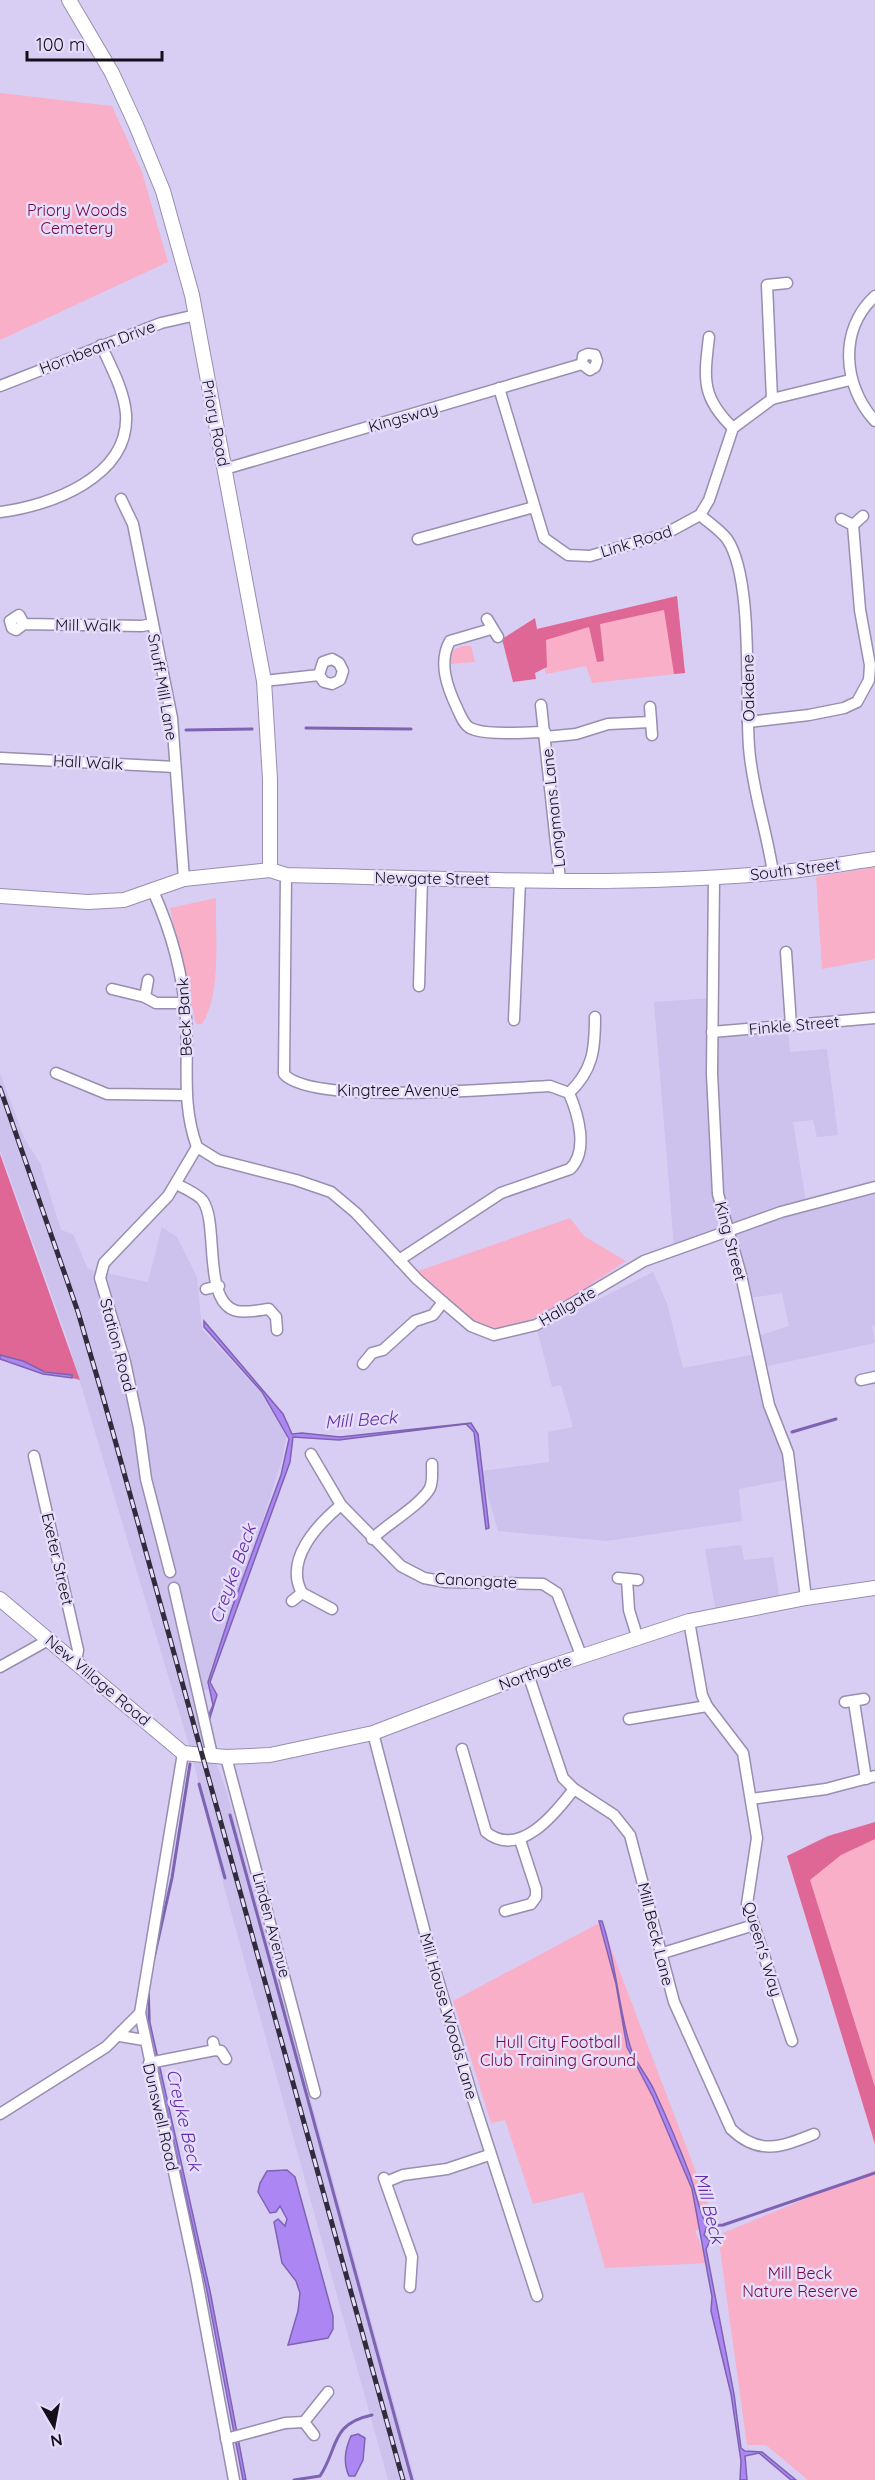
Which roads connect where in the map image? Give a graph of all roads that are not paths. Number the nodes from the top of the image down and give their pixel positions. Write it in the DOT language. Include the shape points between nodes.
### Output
graph roads {
  1 [pos="69,0"];
  2 [pos="787,283"];
  3 [pos="875,296"];
  4 [pos="196,315"];
  5 [pos="710,334"];
  6 [pos="101,345"];
  7 [pos="582,364"];
  8 [pos="850,380"];
  9 [pos="0,386"];
  10 [pos="498,388"];
  11 [pos="772,399"];
  12 [pos="875,421"];
  13 [pos="733,428"];
  14 [pos="225,469"];
  15 [pos="121,499"];
  16 [pos="534,507"];
  17 [pos="0,512"];
  18 [pos="700,515"];
  19 [pos="862,516"];
  20 [pos="841,519"];
  21 [pos="853,525"];
  22 [pos="418,539"];
  23 [pos="24,624"];
  24 [pos="152,624"];
  25 [pos="492,628"];
  26 [pos="319,675"];
  27 [pos="264,681"];
  28 [pos="541,705"];
  29 [pos="650,707"];
  30 [pos="651,722"];
  31 [pos="748,722"];
  32 [pos="545,734"];
  33 [pos="652,735"];
  34 [pos="0,758"];
  35 [pos="175,767"];
  36 [pos="875,859"];
  37 [pos="270,870"];
  38 [pos="773,873"];
  39 [pos="286,875"];
  40 [pos="714,877"];
  41 [pos="422,878"];
  42 [pos="184,879"];
  43 [pos="560,880"];
  44 [pos="520,881"];
  45 [pos="153,891"];
  46 [pos="0,896"];
  47 [pos="786,952"];
  48 [pos="148,980"];
  49 [pos="419,986"];
  50 [pos="112,989"];
  51 [pos="145,997"];
  52 [pos="184,1003"];
  53 [pos="875,1018"];
  54 [pos="514,1020"];
  55 [pos="598,1024"];
  56 [pos="791,1025"];
  57 [pos="712,1032"];
  58 [pos="56,1073"];
  59 [pos="569,1093"];
  60 [pos="186,1095"];
  61 [pos="196,1147"];
  62 [pos="176,1184"];
  63 [pos="875,1187"];
  64 [pos="729,1231"];
  65 [pos="399,1260"];
  66 [pos="219,1286"];
  67 [pos="206,1289"];
  68 [pos="443,1302"];
  69 [pos="277,1330"];
  70 [pos="363,1345"];
  71 [pos="372,1353"];
  72 [pos="363,1364"];
  73 [pos="875,1377"];
  74 [pos="861,1380"];
  75 [pos="311,1452"];
  76 [pos="34,1456"];
  77 [pos="434,1464"];
  78 [pos="341,1505"];
  79 [pos="372,1539"];
  80 [pos="170,1572"];
  81 [pos="628,1579"];
  82 [pos="174,1588"];
  83 [pos="875,1588"];
  84 [pos="302,1593"];
  85 [pos="806,1598"];
  86 [pos="0,1599"];
  87 [pos="292,1601"];
  88 [pos="332,1609"];
  89 [pos="689,1621"];
  90 [pos="637,1636"];
  91 [pos="50,1639"];
  92 [pos="581,1655"];
  93 [pos="76,1662"];
  94 [pos="0,1667"];
  95 [pos="528,1674"];
  96 [pos="854,1701"];
  97 [pos="707,1706"];
  98 [pos="629,1720"];
  99 [pos="373,1733"];
  100 [pos="183,1753"];
  101 [pos="219,1756"];
  102 [pos="461,1756"];
  103 [pos="871,1777"];
  104 [pos="574,1789"];
  105 [pos="751,1800"];
  106 [pos="520,1840"];
  107 [pos="512,1913"];
  108 [pos="754,1925"];
  109 [pos="663,1953"];
  110 [pos="140,2013"];
  111 [pos="120,2036"];
  112 [pos="144,2040"];
  113 [pos="792,2042"];
  114 [pos="226,2059"];
  115 [pos="154,2061"];
  116 [pos="315,2093"];
  117 [pos="0,2115"];
  118 [pos="814,2133"];
  119 [pos="489,2155"];
  120 [pos="410,2287"];
  121 [pos="537,2296"];
  122 [pos="328,2392"];
  123 [pos="304,2422"];
  124 [pos="314,2435"];
  125 [pos="232,2438"];
  126 [pos="234,2480"];
  1 -- 4 [label="street, Priory Road" via="112,73 141,136 166,201"];
  2 -- 11 [label="street" via="767,285"];
  3 -- 8 [label="street" via="864,306 854,329 849,354"];
  4 -- 6 [label="street, Hornbeam Drive"];
  4 -- 14 [label="street, Priory Road"];
  5 -- 13 [label="street" via="704,374 716,411"];
  6 -- 9 [label="street, Hornbeam Drive"];
  6 -- 17 [label="street" via="119,385 126,415 123,442 99,474 71,491 21,509"];
  7 -- 10 [label="street, Kingsway"];
  8 -- 11 [label="street"];
  8 -- 12 [label="street"];
  10 -- 14 [label="street, Kingsway"];
  10 -- 16 [label="street, Link Road"];
  11 -- 13 [label="street"];
  13 -- 18 [label="street" via="709,500"];
  14 -- 27 [label="street, Priory Road"];
  15 -- 24 [label="street, Snuff Mill Lane" via="133,524"];
  16 -- 18 [label="street, Link Road" via="544,538 568,555 590,556 665,534"];
  16 -- 22 [label="street"];
  18 -- 31 [label="street, Oakdene" via="726,537 740,579 747,650"];
  19 -- 21 [label="street"];
  20 -- 21 [label="street"];
  21 -- 31 [label="street" via="869,680 857,702 844,708"];
  23 -- 24 [label="street, Mill Walk"];
  24 -- 35 [label="street, Snuff Mill Lane" via="172,718"];
  25 -- 32 [label="street, Longmans Lane" via="450,641 445,650 447,684 463,721 469,728"];
  26 -- 27 [label="street"];
  27 -- 37 [label="street, Priory Road"];
  28 -- 32 [label="street, Longmans Lane"];
  29 -- 30 [label="street"];
  30 -- 32 [label="street, Longmans Lane" via="608,724 576,734"];
  30 -- 33 [label="street"];
  31 -- 38 [label="street, Oakdene" via="752,768"];
  32 -- 43 [label="street, Longmans Lane"];
  34 -- 35 [label="street, Hall Walk"];
  35 -- 42 [label="street, Snuff Mill Lane"];
  36 -- 38 [label="street, South Street"];
  37 -- 39 [label="street, Newgate Street"];
  37 -- 42 [label="street, Newgate Street"];
  38 -- 40 [label="street, South Street"];
  39 -- 41 [label="street, Newgate Street"];
  39 -- 59 [label="street, Kingtree Avenue" via="284,1074 291,1082 347,1092 550,1086"];
  40 -- 43 [label="street, Newgate Street"];
  40 -- 57 [label="street, King Street"];
  41 -- 44 [label="street, Newgate Street"];
  41 -- 49 [label="street"];
  42 -- 45 [label="street, Newgate Street"];
  43 -- 44 [label="street, Newgate Street"];
  44 -- 54 [label="street"];
  45 -- 46 [label="street, Newgate Street" via="124,900 88,902"];
  45 -- 52 [label="street, Beck Bank" via="170,928 181,970"];
  47 -- 56 [label="street"];
  48 -- 51 [label="street"];
  50 -- 51 [label="street"];
  51 -- 52 [label="street" via="156,1004"];
  52 -- 60 [label="street, Beck Bank"];
  53 -- 56 [label="street, Finkle Street"];
  55 -- 59 [label="street" via="592,1059 584,1078"];
  56 -- 57 [label="street, Finkle Street"];
  57 -- 64 [label="street, King Street" via="718,1194"];
  58 -- 60 [label="street" via="107,1094"];
  59 -- 65 [label="street" via="576,1109 578,1161 570,1168 501,1193"];
  60 -- 61 [label="street, Beck Bank"];
  61 -- 62 [label="street, Station Road"];
  61 -- 65 [label="street, Hallgate" via="218,1160 331,1192"];
  62 -- 66 [label="street" via="203,1200 210,1216 212,1260"];
  62 -- 80 [label="street, Station Road" via="104,1263 100,1278 125,1362 146,1480"];
  63 -- 64 [label="street, Hallgate" via="781,1212"];
  64 -- 68 [label="street, Hallgate" via="645,1261 536,1325 520,1330 494,1335 471,1326"];
  64 -- 85 [label="street, King Street" via="769,1405 790,1463"];
  65 -- 68 [label="street, Hallgate"];
  66 -- 67 [label="street"];
  66 -- 69 [label="street" via="229,1307 238,1312 270,1309 276,1317"];
  68 -- 71 [label="street" via="433,1315 415,1321 383,1350"];
  70 -- 71 [label="street"];
  71 -- 72 [label="street"];
  73 -- 74 [label="street"];
  75 -- 78 [label="street, Canongate"];
  76 -- 93 [label="street, Exeter Street" via="78,1650"];
  77 -- 79 [label="street" via="431,1487"];
  78 -- 79 [label="street, Canongate"];
  78 -- 84 [label="street" via="311,1532 298,1563 296,1577"];
  79 -- 92 [label="street, Canongate" via="401,1566 424,1578 543,1584 557,1593"];
  81 -- 90 [label="street" via="628,1610"];
  82 -- 101 [label="street"];
  83 -- 85 [label="street, Northgate"];
  84 -- 87 [label="street"];
  84 -- 88 [label="street"];
  85 -- 89 [label="street, Northgate"];
  86 -- 91 [label="street, New Village Road"];
  89 -- 90 [label="street, Northgate"];
  89 -- 97 [label="street, Queen's Way"];
  90 -- 92 [label="street, Northgate"];
  91 -- 93 [label="street, New Village Road"];
  91 -- 94 [label="street"];
  92 -- 95 [label="street, Northgate"];
  93 -- 100 [label="street, New Village Road"];
  95 -- 99 [label="street, Northgate"];
  95 -- 104 [label="street, Mill Beck Lane" via="556,1763"];
  96 -- 103 [label="street"];
  97 -- 98 [label="street"];
  97 -- 105 [label="street, Queen's Way" via="743,1753"];
  99 -- 101 [label="street, Northgate" via="270,1755"];
  99 -- 119 [label="street, Mill House Woods Lane" via="431,1956"];
  100 -- 101 [label="street, Northgate"];
  100 -- 110 [label="street, Dunswell Road"];
  101 -- 116 [label="street, Linden Avenue"];
  102 -- 106 [label="street" via="486,1832 500,1840"];
  103 -- 105 [label="street" via="826,1789"];
  104 -- 106 [label="street"];
  104 -- 109 [label="street, Mill Beck Lane" via="614,1815 630,1835"];
  105 -- 108 [label="street, Queen's Way" via="757,1838 746,1897"];
  106 -- 107 [label="street" via="536,1897 531,1904"];
  108 -- 109 [label="street"];
  108 -- 113 [label="street, Queen's Way"];
  109 -- 118 [label="street, Mill Beck Lane" via="674,2002 731,2129 744,2142 763,2147 788,2144"];
  110 -- 111 [label="street"];
  110 -- 112 [label="street, Dunswell Road"];
  111 -- 112 [label="street"];
  111 -- 117 [label="street"];
  112 -- 115 [label="street, Dunswell Road"];
  114 -- 115 [label="street" via="214,2046"];
  115 -- 125 [label="street, Dunswell Road"];
  119 -- 120 [label="street" via="447,2169 385,2180 404,2249 412,2257"];
  119 -- 121 [label="street, Mill House Woods Lane"];
  122 -- 123 [label="street"];
  123 -- 124 [label="street"];
  123 -- 125 [label="street" via="285,2423"];
  125 -- 126 [label="street, Dunswell Road"];
}
